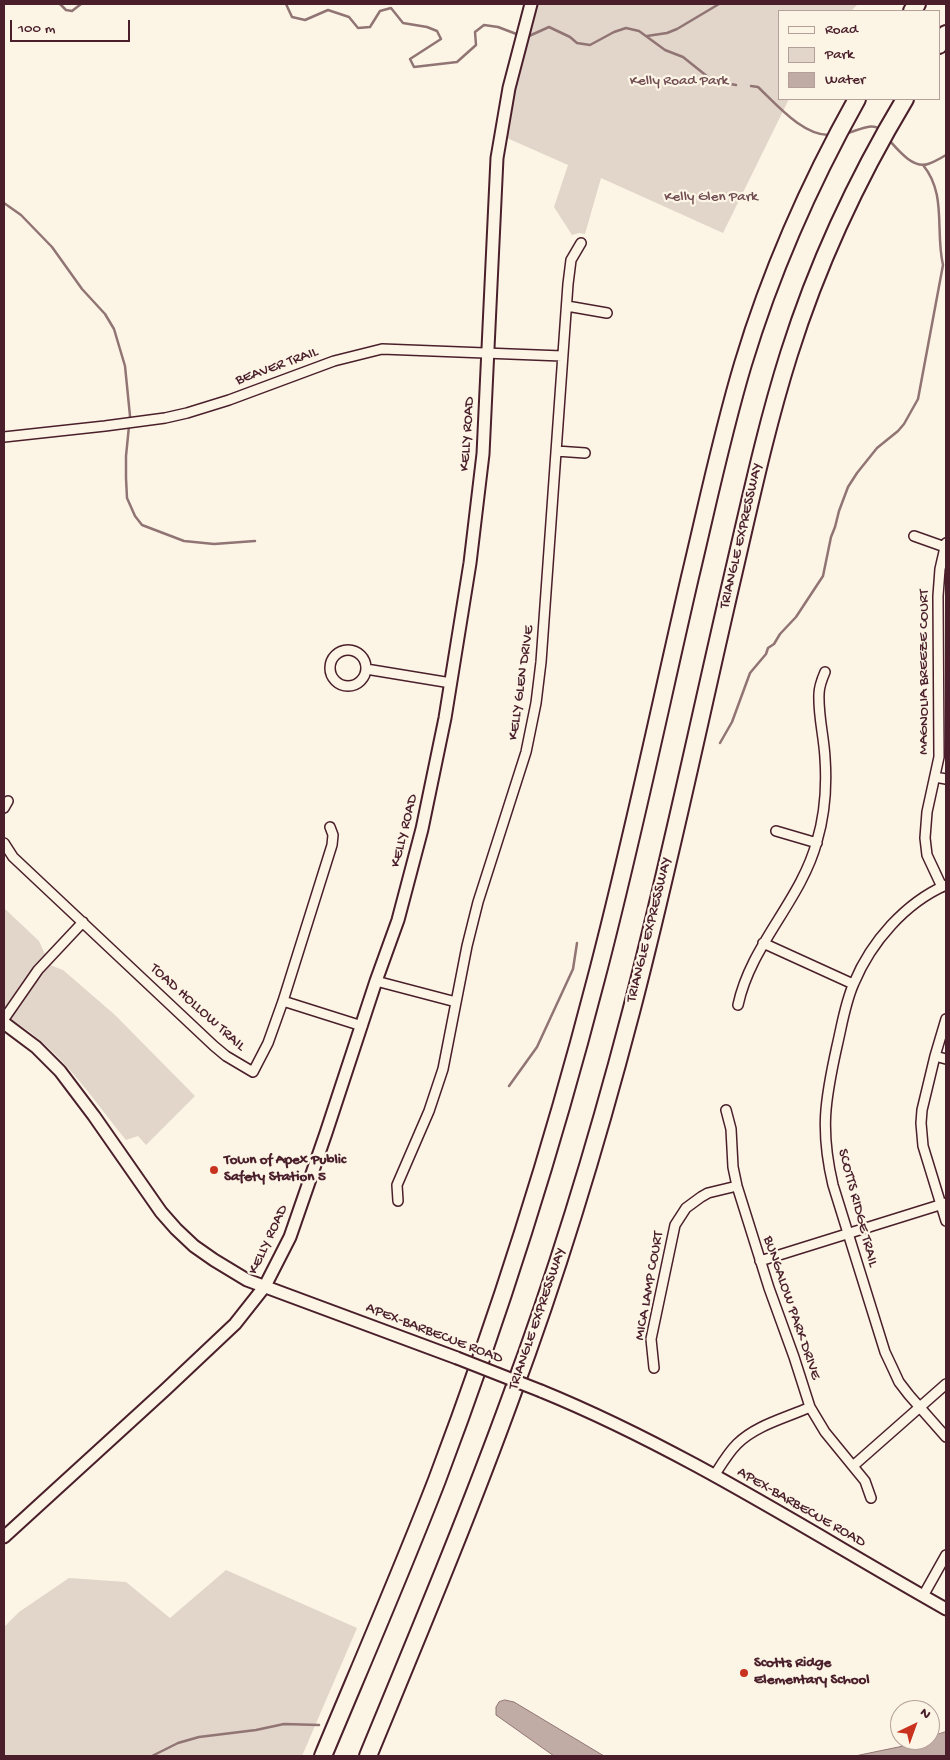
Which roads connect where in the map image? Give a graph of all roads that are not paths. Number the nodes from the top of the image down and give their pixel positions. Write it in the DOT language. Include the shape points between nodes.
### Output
graph roads {
  1 [pos="531,4"];
  2 [pos="856,100"];
  3 [pos="904,100"];
  4 [pos="580,243"];
  5 [pos="567,306"];
  6 [pos="607,313"];
  7 [pos="489,354"];
  8 [pos="562,356"];
  9 [pos="4,437"];
  10 [pos="556,451"];
  11 [pos="586,453"];
  12 [pos="914,536"];
  13 [pos="945,545"];
  14 [pos="943,635"];
  15 [pos="366,669"];
  16 [pos="825,672"];
  17 [pos="451,683"];
  18 [pos="935,777"];
  19 [pos="946,779"];
  20 [pos="330,827"];
  21 [pos="776,831"];
  22 [pos="4,843"];
  23 [pos="817,843"];
  24 [pos="944,886"];
  25 [pos="83,922"];
  26 [pos="763,943"];
  27 [pos="376,981"];
  28 [pos="853,984"];
  29 [pos="283,1001"];
  30 [pos="456,1002"];
  31 [pos="738,1004"];
  32 [pos="4,1019"];
  33 [pos="946,1020"];
  34 [pos="4,1023"];
  35 [pos="362,1026"];
  36 [pos="935,1056"];
  37 [pos="946,1059"];
  38 [pos="726,1110"];
  39 [pos="737,1186"];
  40 [pos="398,1201"];
  41 [pos="944,1204"];
  42 [pos="946,1221"];
  43 [pos="848,1234"];
  44 [pos="760,1261"];
  45 [pos="265,1286"];
  46 [pos="654,1368"];
  47 [pos="946,1384"];
  48 [pos="810,1407"];
  49 [pos="919,1407"];
  50 [pos="946,1437"];
  51 [pos="853,1466"];
  52 [pos="714,1476"];
  53 [pos="870,1498"];
  54 [pos="4,1537"];
  55 [pos="946,1555"];
  56 [pos="923,1596"];
  57 [pos="946,1609"];
  58 [pos="323,1756"];
  59 [pos="368,1756"];
  1 -- 7 [label="street, KELLY ROAD" via="502,123 495,175"];
  2 -- 58 [label="highway" via="806,198 777,266 743,362 610,922 554,1133 491,1330 436,1483"];
  3 -- 59 [label="highway, TRIANGLE EXPRESSWAY" via="847,207 801,318 761,457 660,894 595,1140 513,1394 456,1544"];
  4 -- 5 [label="street, KELLY GLEN DRIVE" via="571,260"];
  5 -- 6 [label="street"];
  5 -- 8 [label="street, KELLY GLEN DRIVE"];
  7 -- 8 [label="street, BEAVER TRAIL"];
  7 -- 9 [label="street, BEAVER TRAIL" via="382,349 334,361 179,415"];
  7 -- 17 [label="street, KELLY ROAD" via="482,463"];
  8 -- 10 [label="street, KELLY GLEN DRIVE"];
  10 -- 11 [label="street"];
  10 -- 30 [label="street, KELLY GLEN DRIVE" via="536,703 521,770 478,902"];
  12 -- 13 [label="street"];
  13 -- 14 [label="street, MAGNOLIA BREEZE COURT" via="938,584"];
  14 -- 18 [label="street, MAGNOLIA BREEZE COURT" via="940,744"];
  15 -- 15 [label="street" via="360,654 349,650 334,656 330,668 334,679 344,686 357,684"];
  15 -- 17 [label="street"];
  16 -- 23 [label="street" via="819,695 826,790"];
  17 -- 27 [label="street, KELLY ROAD" via="422,829 398,920"];
  18 -- 19 [label="street"];
  18 -- 24 [label="street, MAGNOLIA BREEZE COURT" via="925,838 930,862"];
  20 -- 29 [label="street, TOAD HOLLOW TRAIL" via="332,845"];
  21 -- 23 [label="street"];
  22 -- 25 [label="street, TOAD HOLLOW TRAIL" via="13,857"];
  23 -- 26 [label="street" via="801,883"];
  24 -- 28 [label="street, SCOTTS RIDGE TRAIL" via="911,908 888,930"];
  25 -- 29 [label="street, TOAD HOLLOW TRAIL" via="214,1046 253,1072 268,1043"];
  25 -- 32 [label="street" via="38,970"];
  26 -- 28 [label="street"];
  26 -- 31 [label="street" via="742,984"];
  27 -- 30 [label="street"];
  27 -- 35 [label="street, KELLY ROAD"];
  28 -- 43 [label="street, SCOTTS RIDGE TRAIL" via="827,1091 824,1128 829,1166"];
  29 -- 35 [label="street"];
  30 -- 40 [label="street, KELLY GLEN DRIVE" via="443,1069 397,1185"];
  33 -- 36 [label="street"];
  34 -- 45 [label="street, APEX-BARBECUE ROAD" via="36,1047 60,1071 176,1229 214,1260 247,1280"];
  35 -- 45 [label="street, KELLY ROAD" via="290,1237"];
  36 -- 37 [label="street"];
  36 -- 41 [label="street" via="922,1110 922,1134 926,1157"];
  38 -- 39 [label="street, BUNGALOW PARK DRIVE"];
  39 -- 44 [label="street, BUNGALOW PARK DRIVE"];
  39 -- 46 [label="street, MICA LAMP COURT" via="701,1197 686,1208 678,1220 650,1339"];
  41 -- 42 [label="street"];
  41 -- 43 [label="street"];
  43 -- 44 [label="street"];
  43 -- 49 [label="street, SCOTTS RIDGE TRAIL" via="885,1352 899,1382"];
  44 -- 48 [label="street, BUNGALOW PARK DRIVE"];
  45 -- 52 [label="street, APEX-BARBECUE ROAD, bridge" via="457,1358 598,1416"];
  45 -- 54 [label="street, KELLY ROAD" via="235,1324"];
  47 -- 49 [label="street"];
  48 -- 51 [label="street, BUNGALOW PARK DRIVE" via="825,1432"];
  48 -- 52 [label="street" via="746,1436 729,1453"];
  49 -- 50 [label="street, SCOTTS RIDGE TRAIL"];
  49 -- 51 [label="street"];
  51 -- 53 [label="street, BUNGALOW PARK DRIVE" via="865,1481"];
  52 -- 56 [label="street, APEX-BARBECUE ROAD"];
  55 -- 56 [label="street"];
  56 -- 57 [label="street, APEX-BARBECUE ROAD"];
}
